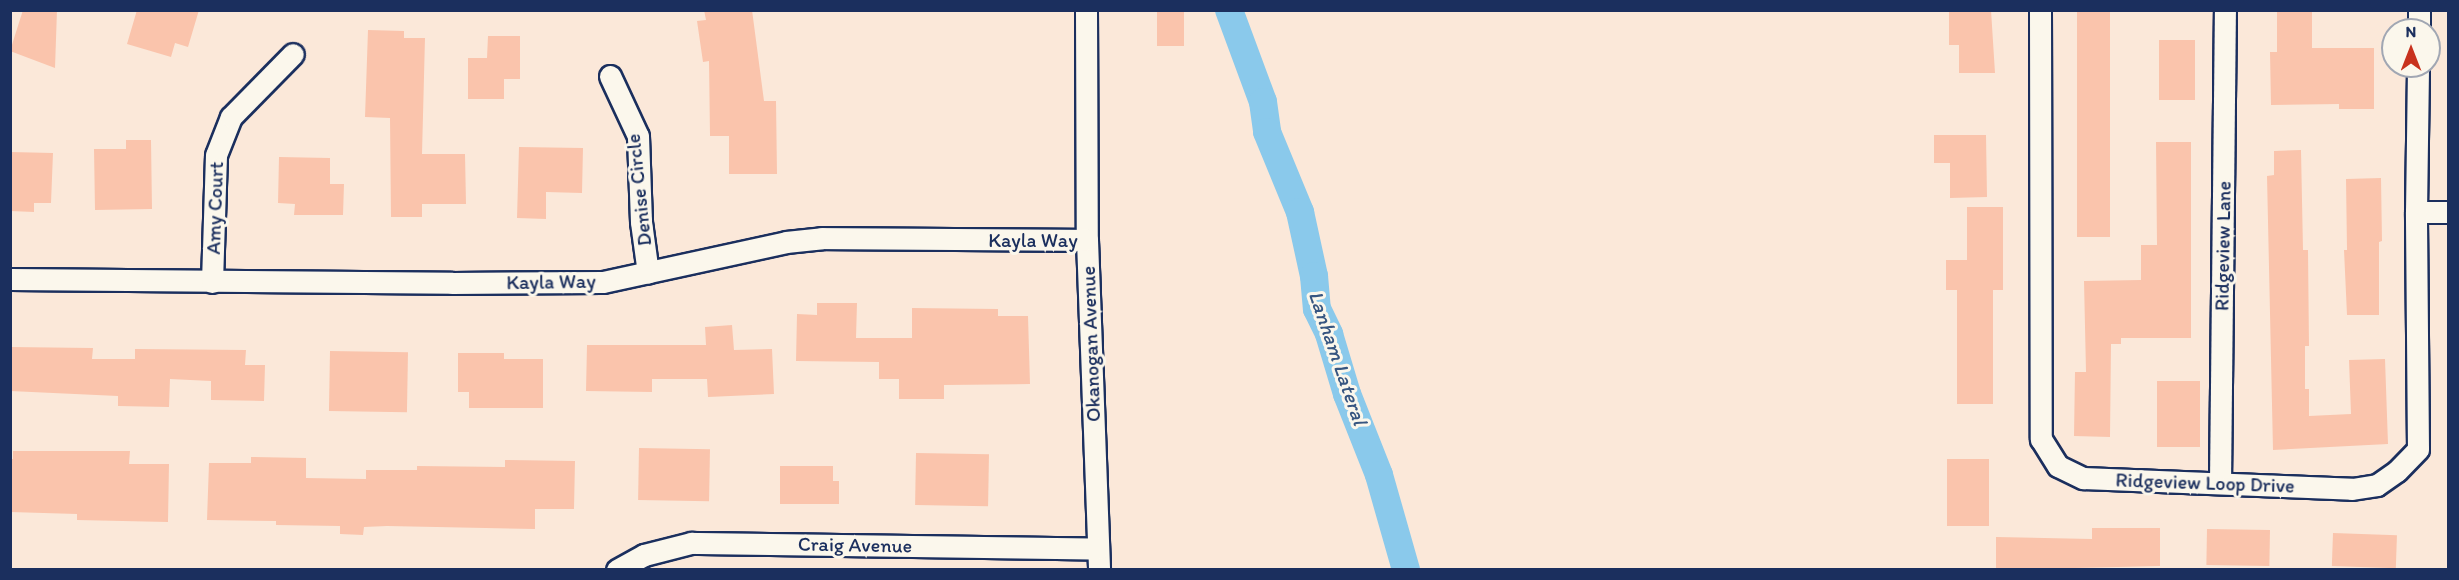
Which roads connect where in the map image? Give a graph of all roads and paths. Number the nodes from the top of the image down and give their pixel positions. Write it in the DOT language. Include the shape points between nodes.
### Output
graph roads {
  1 [pos="1086,10"];
  2 [pos="2040,10"];
  3 [pos="2225,10"];
  4 [pos="293,54"];
  5 [pos="610,76"];
  6 [pos="2418,78"];
  7 [pos="2416,212"];
  8 [pos="2448,212"];
  9 [pos="1088,240"];
  10 [pos="648,273"];
  11 [pos="10,279"];
  12 [pos="212,282"];
  13 [pos="2220,482"];
  14 [pos="1099,559"];
  15 [pos="617,570"];
  1 -- 9 [label="street, Okanogan Avenue"];
  2 -- 13 [label="street, Ridgeview Loop Drive" via="2041,439 2058,465 2083,478"];
  3 -- 13 [label="street, Ridgeview Lane"];
  4 -- 12 [label="street, Amy Court" via="231,117 216,154"];
  5 -- 10 [label="street, Denise Circle" via="638,136 641,222"];
  6 -- 7 [label="street, Ridgeview Loop Drive"];
  7 -- 8 [label="street"];
  7 -- 13 [label="street, Ridgeview Loop Drive" via="2418,449 2397,471 2377,484 2352,489"];
  9 -- 10 [label="street, Kayla Way" via="822,238 786,242"];
  9 -- 14 [label="street, Okanogan Avenue"];
  10 -- 12 [label="street, Kayla Way" via="603,282"];
  11 -- 12 [label="street, Kayla Way"];
  14 -- 15 [label="street, Craig Avenue" via="691,543 644,555"];
}
